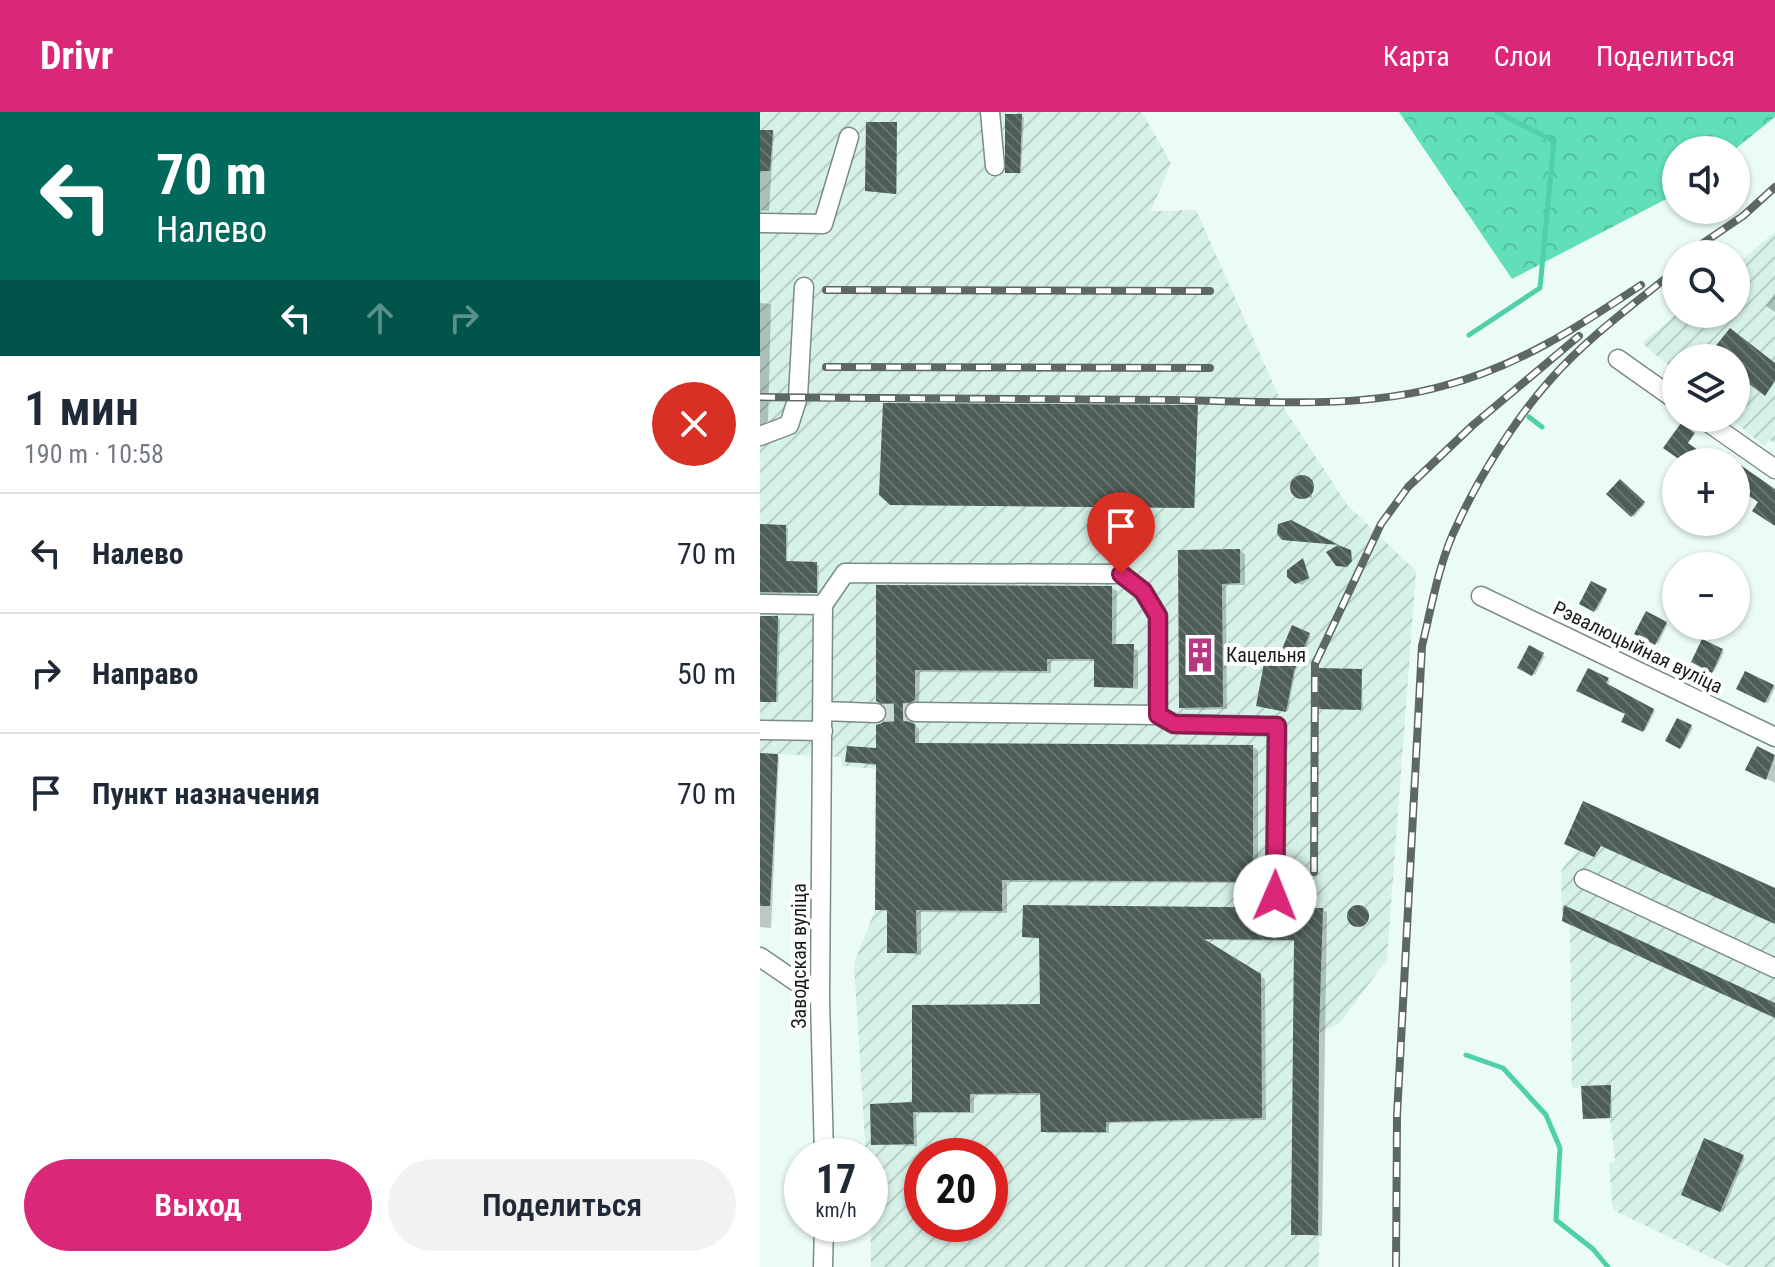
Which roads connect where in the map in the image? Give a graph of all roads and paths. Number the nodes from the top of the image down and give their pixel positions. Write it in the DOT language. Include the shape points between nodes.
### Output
graph roads {
  1 [pos="990,112"];
  2 [pos="849,137"];
  3 [pos="995,166"];
  4 [pos="760,223"];
  5 [pos="804,287"];
  6 [pos="1618,359"];
  7 [pos="1662,390"];
  8 [pos="1722,432"];
  9 [pos="760,436"];
  10 [pos="1775,469"];
  11 [pos="1481,596"];
  12 [pos="760,604"];
  13 [pos="823,605"];
  14 [pos="823,711"];
  15 [pos="915,712"];
  16 [pos="876,713"];
  17 [pos="1158,715"];
  18 [pos="760,730"];
  19 [pos="823,731"];
  20 [pos="1775,737"];
  21 [pos="1584,879"];
  22 [pos="1275,896"];
  23 [pos="760,957"];
  24 [pos="1775,968"];
  25 [pos="820,998"];
  26 [pos="824,1138"];
  27 [pos="824,1242"];
  28 [pos="823,1267"];
  1 -- 3 [label="street"];
  2 -- 4 [label="street" via="823,224"];
  5 -- 9 [label="street" via="798,397 789,425"];
  6 -- 7 [label="street"];
  8 -- 10 [label="street"];
  11 -- 20 [label="street, Рэвалюцыйная вуліца"];
  12 -- 13 [label="street"];
  13 -- 14 [label="street, Заводская вуліца"];
  13 -- 17 [label="street" via="845,573 1121,574 1143,591 1158,616"];
  14 -- 16 [label="street"];
  14 -- 19 [label="street, Заводская вуліца"];
  15 -- 17 [label="street"];
  17 -- 22 [label="street" via="1174,724 1277,726"];
  18 -- 19 [label="street"];
  19 -- 25 [label="street, Заводская вуліца"];
  21 -- 24 [label="street"];
  23 -- 25 [label="street"];
  25 -- 26 [label="street, Заводская вуліца"];
  27 -- 28 [label="street"];
}
